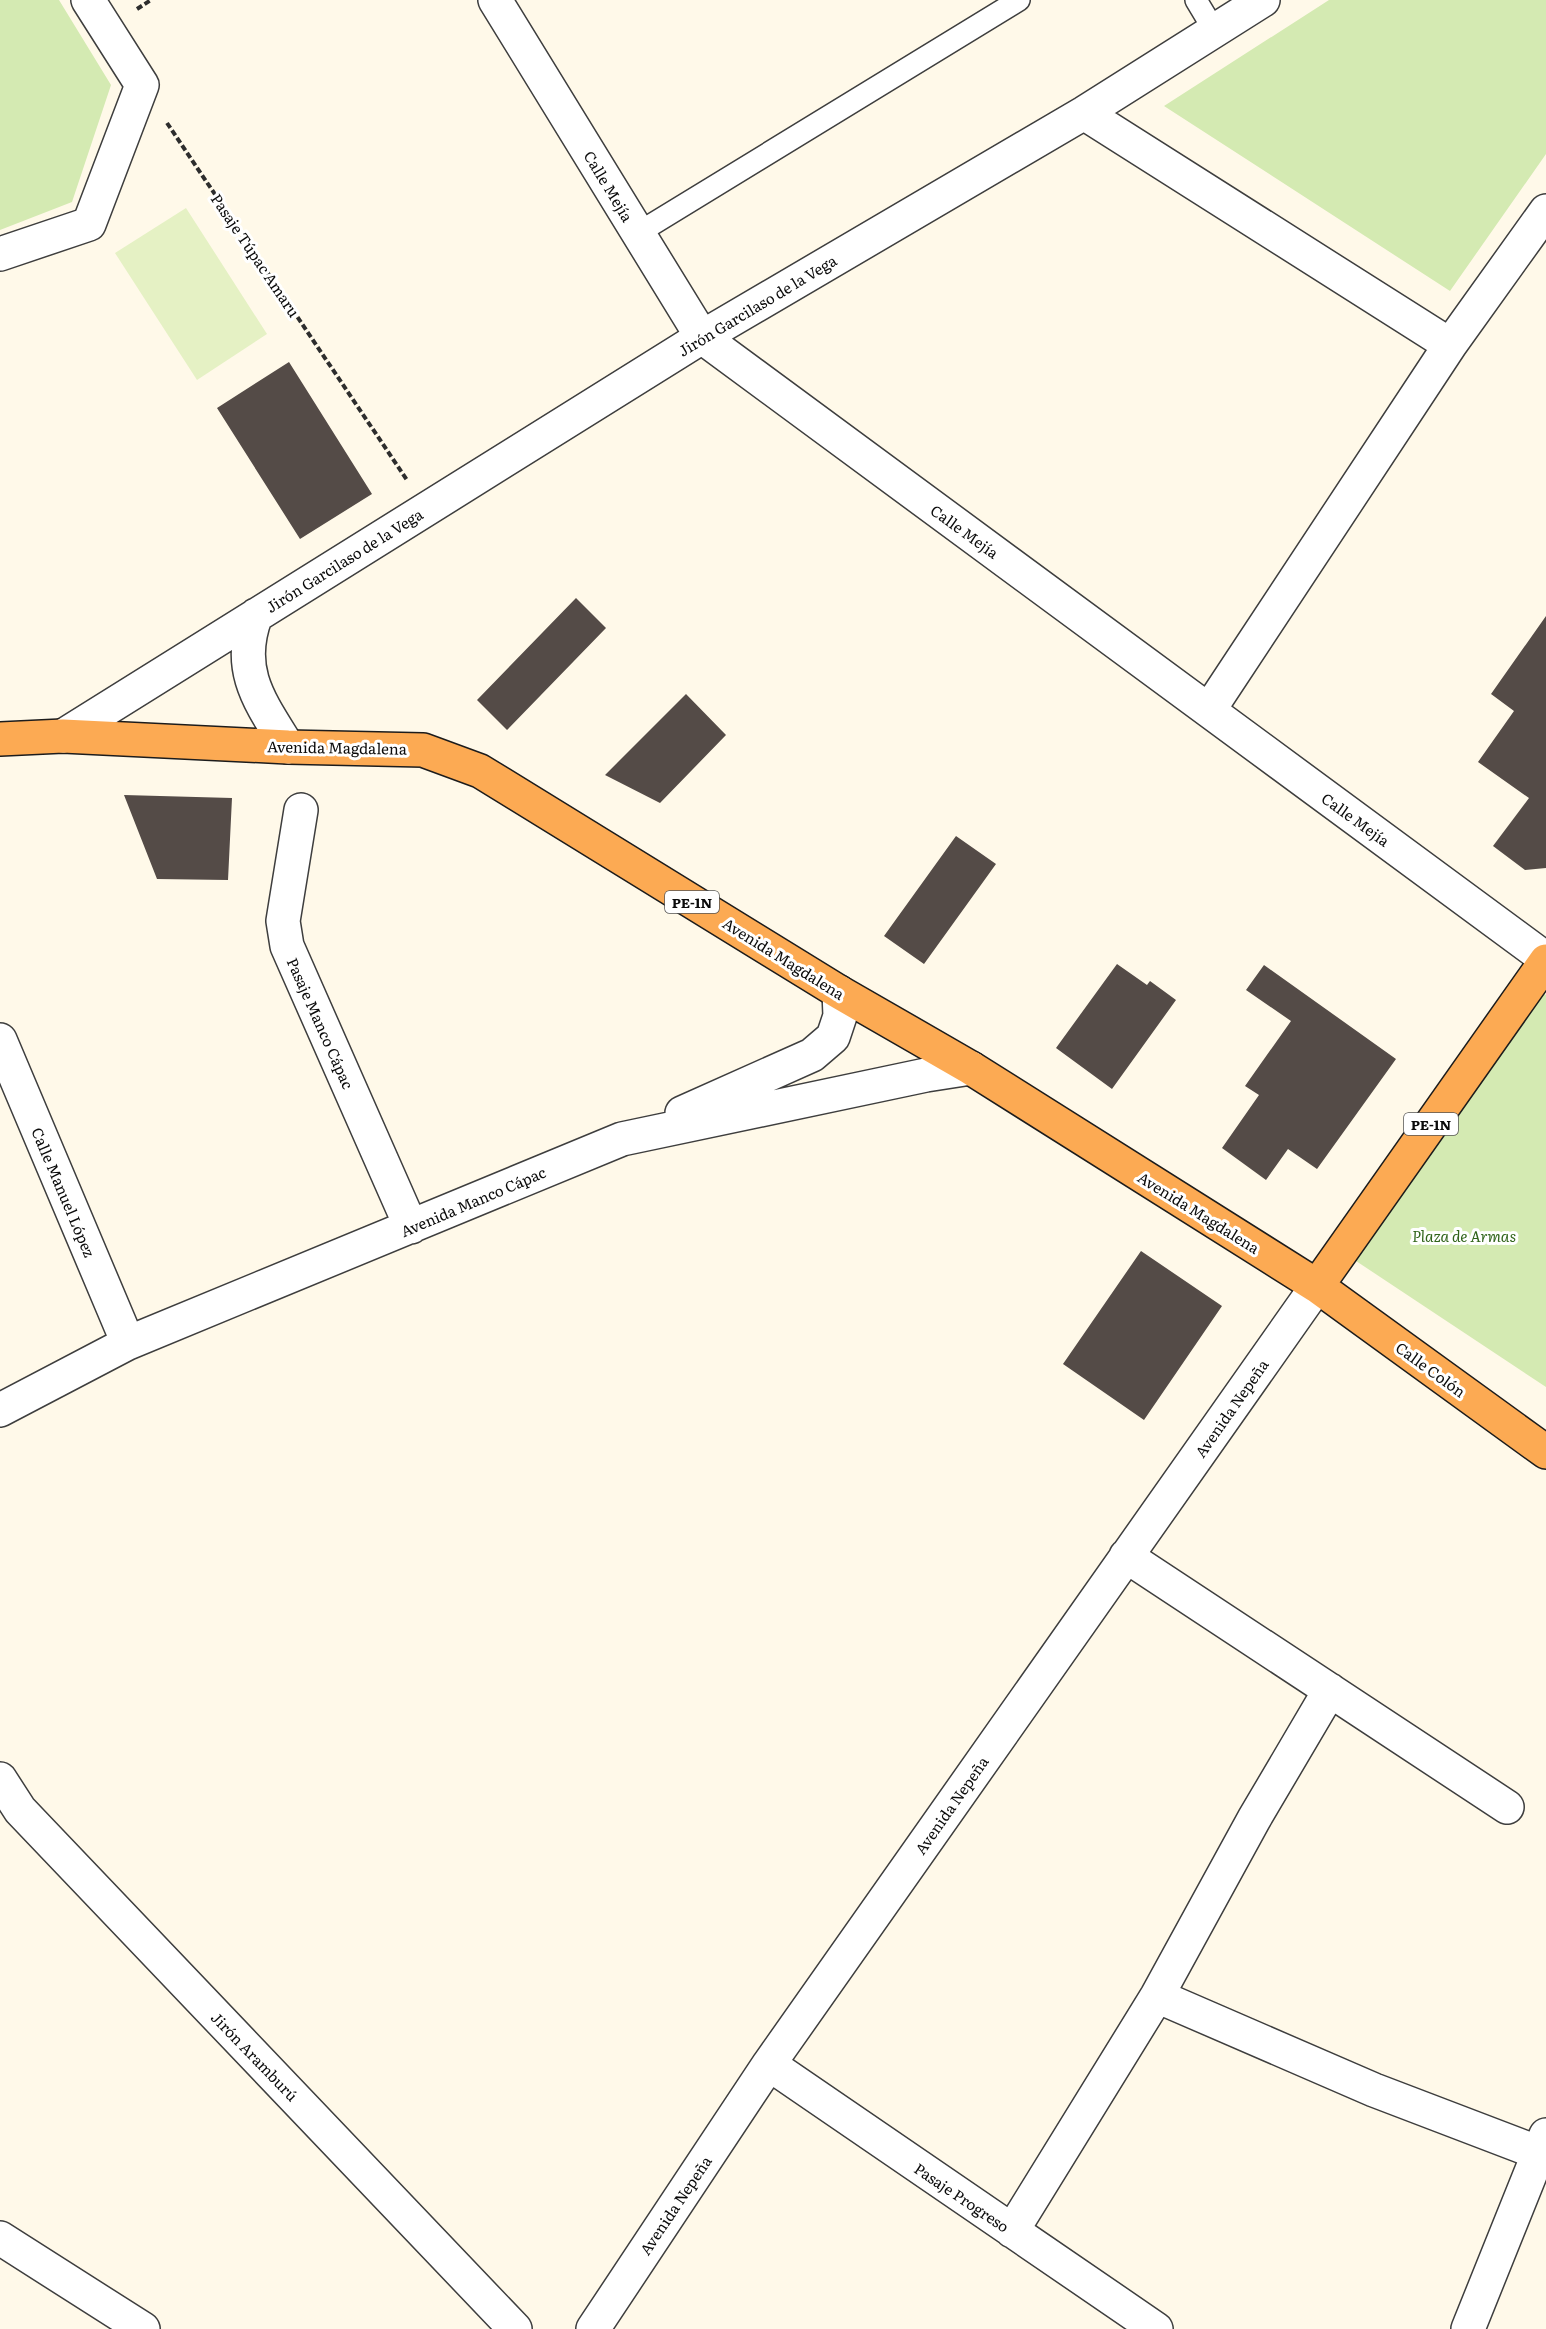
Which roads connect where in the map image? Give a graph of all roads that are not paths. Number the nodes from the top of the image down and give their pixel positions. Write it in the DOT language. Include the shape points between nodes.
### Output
graph roads {
  1 [pos="88,0"];
  2 [pos="495,0"];
  3 [pos="1019,0"];
  4 [pos="1196,0"];
  5 [pos="1258,1"];
  6 [pos="1214,30"];
  7 [pos="1084,113"];
  8 [pos="1546,212"];
  9 [pos="638,233"];
  10 [pos="0,254"];
  11 [pos="702,337"];
  12 [pos="1450,345"];
  13 [pos="256,615"];
  14 [pos="1209,710"];
  15 [pos="63,736"];
  16 [pos="0,739"];
  17 [pos="288,747"];
  18 [pos="301,810"];
  19 [pos="1546,960"];
  20 [pos="839,992"];
  21 [pos="0,1040"];
  22 [pos="971,1068"];
  23 [pos="622,1139"];
  24 [pos="411,1227"];
  25 [pos="1317,1286"];
  26 [pos="128,1343"];
  27 [pos="0,1410"];
  28 [pos="1546,1452"];
  29 [pos="1126,1556"];
  30 [pos="1330,1690"];
  31 [pos="0,1779"];
  32 [pos="1508,1807"];
  33 [pos="10,1816"];
  34 [pos="1157,1996"];
  35 [pos="769,2064"];
  36 [pos="1542,2144"];
  37 [pos="1012,2231"];
  38 [pos="0,2238"];
  39 [pos="143,2329"];
  40 [pos="515,2329"];
  41 [pos="593,2329"];
  42 [pos="1156,2329"];
  43 [pos="1468,2329"];
  1 -- 10 [label="street" via="142,85 89,224"];
  2 -- 9 [label="street, Calle Mejía"];
  3 -- 9 [label="lane"];
  4 -- 6 [label="lane"];
  5 -- 6 [label="street, Jirón Garcilaso de la Vega"];
  6 -- 7 [label="street, Jirón Garcilaso de la Vega"];
  7 -- 11 [label="street, Jirón Garcilaso de la Vega"];
  7 -- 12 [label="street"];
  8 -- 12 [label="street"];
  9 -- 11 [label="street, Calle Mejía"];
  11 -- 13 [label="street, Jirón Garcilaso de la Vega"];
  11 -- 14 [label="street, Calle Mejía"];
  12 -- 14 [label="street"];
  13 -- 15 [label="street, Jirón Garcilaso de la Vega"];
  13 -- 17 [label="street" via="246,653 250,675 264,708"];
  14 -- 19 [label="street, Calle Mejía"];
  15 -- 16 [label="highway, Avenida Magdalena / PE-1N"];
  15 -- 17 [label="highway, Avenida Magdalena / PE-1N"];
  17 -- 20 [label="highway, Avenida Magdalena / PE-1N" via="423,750 480,771"];
  18 -- 24 [label="street, Pasaje Manco Cápac" via="283,921 287,946"];
  19 -- 25 [label="highway, PE-1N"];
  20 -- 22 [label="highway, Avenida Magdalena / PE-1N"];
  20 -- 23 [label="street" via="840,1016 833,1037 812,1055"];
  21 -- 26 [label="street, Calle Manuel López"];
  22 -- 23 [label="street, Avenida Manco Cápac"];
  22 -- 25 [label="highway, Avenida Magdalena / PE-1N"];
  23 -- 24 [label="street, Avenida Manco Cápac"];
  24 -- 26 [label="street, Avenida Manco Cápac"];
  25 -- 28 [label="highway, Calle Colón / PE-1N"];
  25 -- 29 [label="street, Avenida Nepeña"];
  26 -- 27 [label="street, Avenida Manco Cápac"];
  29 -- 30 [label="street"];
  29 -- 35 [label="street, Avenida Nepeña"];
  30 -- 32 [label="street"];
  30 -- 34 [label="street"];
  31 -- 33 [label="street, Jirón Aramburú"];
  33 -- 40 [label="street, Jirón Aramburú"];
  34 -- 36 [label="street" via="1374,2090"];
  34 -- 37 [label="street"];
  35 -- 37 [label="street, Pasaje Progreso"];
  35 -- 41 [label="street, Avenida Nepeña"];
  36 -- 43 [label="street"];
  37 -- 42 [label="street, Pasaje Progreso"];
  38 -- 39 [label="street"];
}
